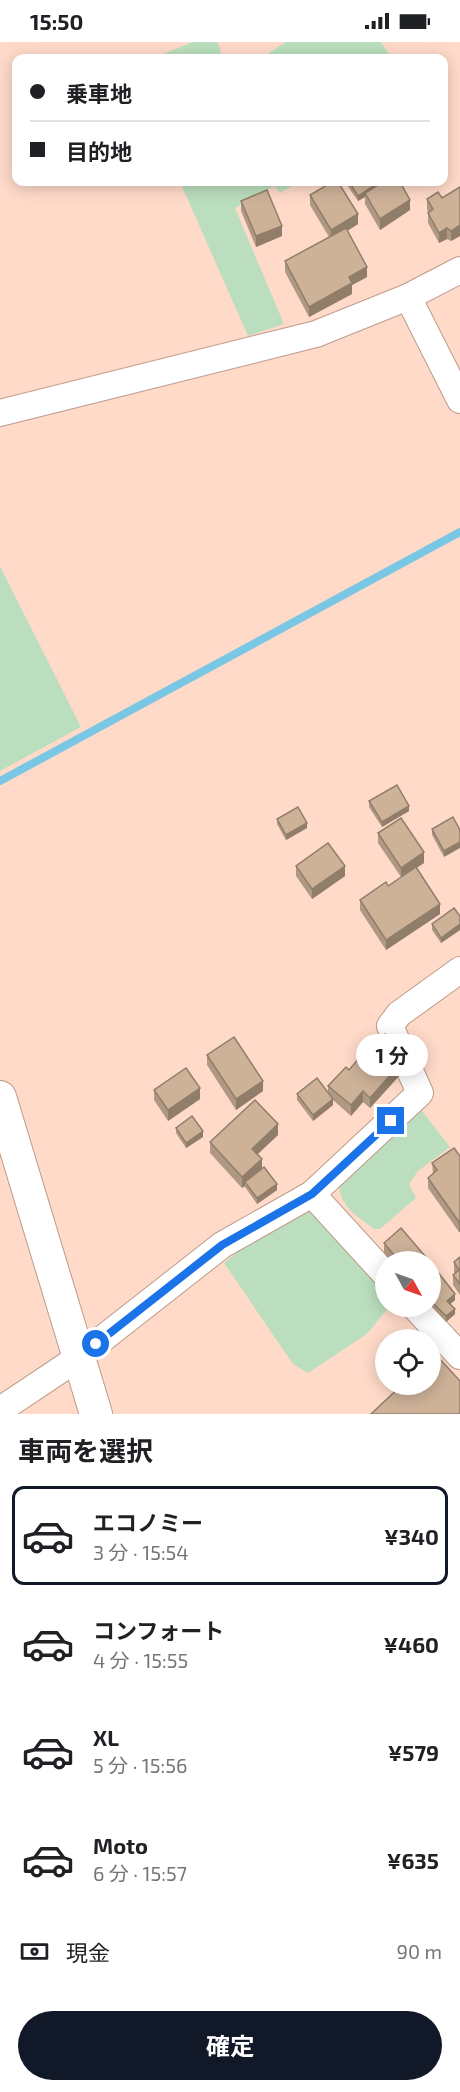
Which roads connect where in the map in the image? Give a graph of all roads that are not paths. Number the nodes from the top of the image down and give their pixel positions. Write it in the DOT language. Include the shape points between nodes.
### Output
graph roads {
  1 [pos="460,270"];
  2 [pos="408,297"];
  3 [pos="460,400"];
  4 [pos="0,413"];
  5 [pos="460,970"];
  6 [pos="0,1097"];
  7 [pos="312,1194"];
  8 [pos="375,1263"];
  9 [pos="424,1317"];
  10 [pos="460,1356"];
  11 [pos="78,1358"];
  12 [pos="0,1410"];
  13 [pos="96,1414"];
  1 -- 2 [label="street"];
  2 -- 3 [label="street"];
  2 -- 4 [label="street" via="316,334"];
  5 -- 7 [label="street" via="399,1014 390,1026 420,1093"];
  6 -- 11 [label="street"];
  7 -- 8 [label="street"];
  7 -- 11 [label="street" via="222,1245"];
  9 -- 10 [label="street"];
  11 -- 12 [label="street"];
  11 -- 13 [label="street"];
}
